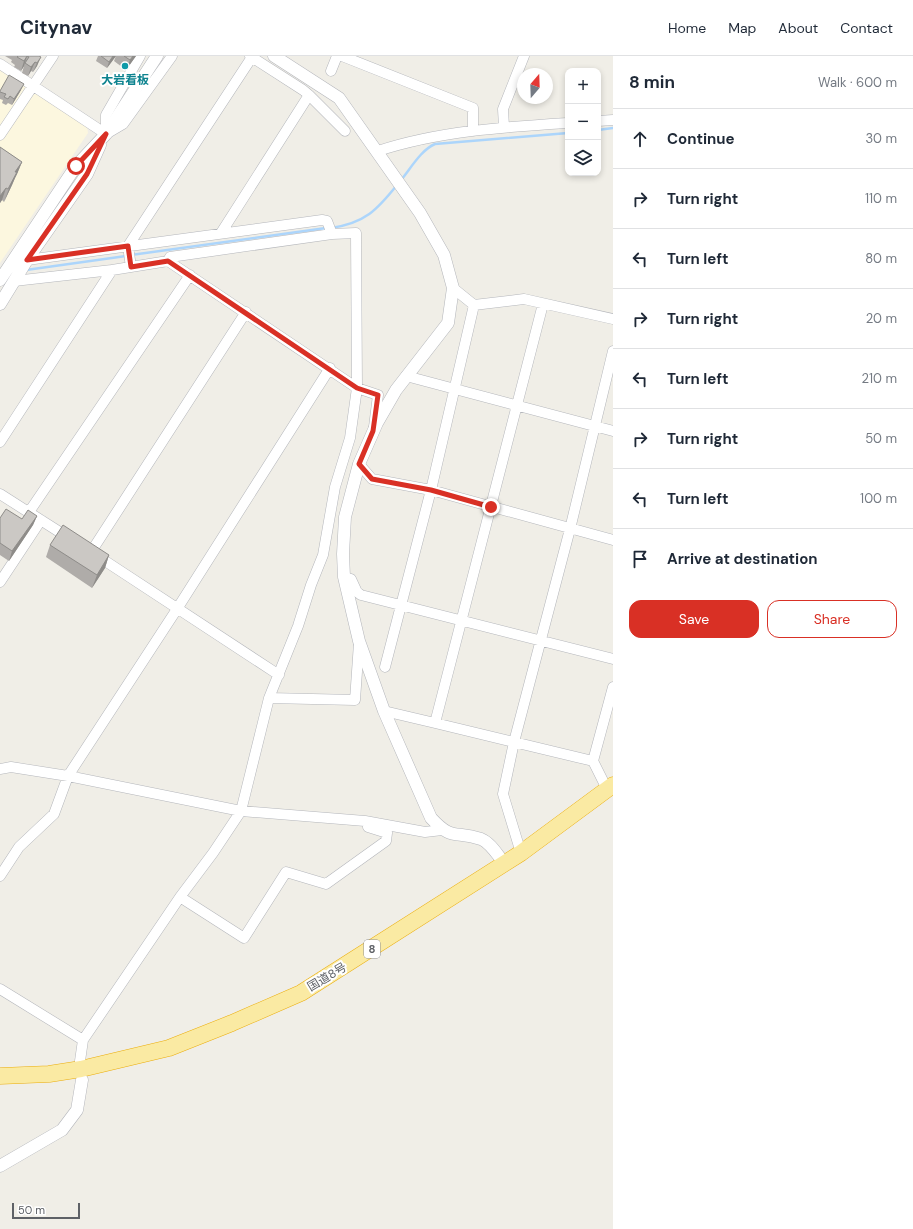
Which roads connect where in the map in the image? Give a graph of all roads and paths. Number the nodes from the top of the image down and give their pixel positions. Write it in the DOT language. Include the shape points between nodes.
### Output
graph roads {
  1 [pos="53,56"];
  2 [pos="140,56"];
  3 [pos="157,56"];
  4 [pos="172,56"];
  5 [pos="274,56"];
  6 [pos="337,56"];
  7 [pos="342,56"];
  8 [pos="524,56"];
  9 [pos="251,57"];
  10 [pos="0,64"];
  11 [pos="331,72"];
  12 [pos="33,85"];
  13 [pos="309,95"];
  14 [pos="613,120"];
  15 [pos="601,121"];
  16 [pos="565,123"];
  17 [pos="504,127"];
  18 [pos="345,130"];
  19 [pos="473,131"];
  20 [pos="106,134"];
  21 [pos="0,135"];
  22 [pos="378,151"];
  23 [pos="331,230"];
  24 [pos="221,233"];
  25 [pos="128,248"];
  26 [pos="27,260"];
  27 [pos="168,261"];
  28 [pos="131,264"];
  29 [pos="112,270"];
  30 [pos="190,275"];
  31 [pos="0,280"];
  32 [pos="14,281"];
  33 [pos="453,288"];
  34 [pos="0,304"];
  35 [pos="543,304"];
  36 [pos="474,305"];
  37 [pos="246,312"];
  38 [pos="613,319"];
  39 [pos="613,351"];
  40 [pos="330,368"];
  41 [pos="406,376"];
  42 [pos="357,388"];
  43 [pos="454,390"];
  44 [pos="517,406"];
  45 [pos="594,426"];
  46 [pos="373,431"];
  47 [pos="613,431"];
  48 [pos="0,442"];
  49 [pos="359,464"];
  50 [pos="431,490"];
  51 [pos="0,494"];
  52 [pos="491,507"];
  53 [pos="29,512"];
  54 [pos="41,520"];
  55 [pos="570,529"];
  56 [pos="613,540"];
  57 [pos="85,548"];
  58 [pos="344,577"];
  59 [pos="0,582"];
  60 [pos="402,606"];
  61 [pos="177,609"];
  62 [pos="463,620"];
  63 [pos="540,640"];
  64 [pos="359,641"];
  65 [pos="613,659"];
  66 [pos="385,667"];
  67 [pos="279,675"];
  68 [pos="613,688"];
  69 [pos="269,698"];
  70 [pos="384,711"];
  71 [pos="435,723"];
  72 [pos="514,742"];
  73 [pos="593,761"];
  74 [pos="0,770"];
  75 [pos="68,776"];
  76 [pos="610,787"];
  77 [pos="241,811"];
  78 [pos="362,821"];
  79 [pos="442,830"];
  80 [pos="521,853"];
  81 [pos="505,864"];
  82 [pos="0,876"];
  83 [pos="180,897"];
  84 [pos="0,989"];
  85 [pos="83,1040"];
  86 [pos="81,1074"];
  87 [pos="0,1076"];
  88 [pos="0,1166"];
  1 -- 12 [label="street"];
  2 -- 20 [label="street" via="106,115"];
  3 -- 20 [label="street"];
  4 -- 20 [label="street" via="123,124"];
  5 -- 22 [label="street" via="340,98"];
  6 -- 11 [label="street"];
  7 -- 19 [label="street" via="473,108"];
  8 -- 17 [label="street" via="503,109"];
  9 -- 13 [label="street"];
  9 -- 25 [label="street"];
  10 -- 12 [label="street"];
  12 -- 20 [label="street"];
  12 -- 21 [label="street"];
  13 -- 18 [label="street"];
  13 -- 24 [label="street"];
  14 -- 15 [label="street"];
  16 -- 17 [label="street"];
  17 -- 19 [label="street"];
  19 -- 22 [label="street" via="404,143"];
  20 -- 26 [label="street" via="87,174"];
  20 -- 31 [label="street" via="76,166"];
  22 -- 33 [label="street" via="420,213 444,255"];
  23 -- 24 [label="street" via="327,221 322,220"];
  23 -- 27 [label="street" via="170,257"];
  23 -- 42 [label="street" via="356,233"];
  24 -- 25 [label="street"];
  25 -- 26 [label="street"];
  25 -- 28 [label="street"];
  26 -- 32 [label="street"];
  27 -- 28 [label="street"];
  27 -- 30 [label="street"];
  28 -- 29 [label="street"];
  29 -- 32 [label="street"];
  29 -- 48 [label="street"];
  30 -- 37 [label="street"];
  30 -- 53 [label="street"];
  32 -- 34 [label="street"];
  33 -- 36 [label="street"];
  33 -- 41 [label="street" via="448,323"];
  35 -- 36 [label="street" via="524,299"];
  35 -- 38 [label="street"];
  35 -- 44 [label="street"];
  36 -- 43 [label="street"];
  37 -- 40 [label="street"];
  37 -- 57 [label="street"];
  39 -- 45 [label="street"];
  40 -- 42 [label="street"];
  40 -- 61 [label="street"];
  41 -- 43 [label="street"];
  41 -- 46 [label="street"];
  42 -- 46 [label="street" via="378,395"];
  42 -- 67 [label="street" via="350,438 335,486 323,555"];
  43 -- 44 [label="street"];
  43 -- 50 [label="street"];
  44 -- 45 [label="street"];
  44 -- 52 [label="street"];
  45 -- 47 [label="street"];
  45 -- 55 [label="street"];
  46 -- 49 [label="street"];
  49 -- 50 [label="street" via="372,479"];
  49 -- 58 [label="street" via="345,517"];
  50 -- 52 [label="street"];
  50 -- 60 [label="street"];
  51 -- 53 [label="street"];
  52 -- 55 [label="street"];
  52 -- 62 [label="street"];
  53 -- 54 [label="street"];
  54 -- 57 [label="street"];
  54 -- 59 [label="street"];
  55 -- 56 [label="street"];
  55 -- 63 [label="street"];
  57 -- 61 [label="street"];
  58 -- 60 [label="street" via="351,579 361,595"];
  58 -- 64 [label="street"];
  60 -- 62 [label="street"];
  60 -- 66 [label="street"];
  61 -- 67 [label="street"];
  61 -- 75 [label="street"];
  62 -- 63 [label="street"];
  62 -- 71 [label="street"];
  63 -- 65 [label="street"];
  63 -- 72 [label="street"];
  64 -- 69 [label="street" via="355,700"];
  64 -- 70 [label="street"];
  67 -- 69 [label="street"];
  68 -- 73 [label="street"];
  69 -- 77 [label="street"];
  70 -- 71 [label="street"];
  70 -- 79 [label="street" via="431,818"];
  71 -- 72 [label="street"];
  72 -- 73 [label="street"];
  72 -- 80 [label="street" via="503,794"];
  73 -- 76 [label="street"];
  74 -- 75 [label="street" via="11,767"];
  75 -- 77 [label="street"];
  75 -- 82 [label="street" via="54,814 19,847"];
  76 -- 80 [label="highway, 国道8号 / 8"];
  77 -- 78 [label="street"];
  77 -- 83 [label="street"];
  78 -- 79 [label="street" via="425,832"];
  78 -- 83 [label="street" via="364,826 387,833 386,841 326,884 286,872 244,938"];
  79 -- 81 [label="street" via="452,835 481,839 489,844"];
  80 -- 81 [label="highway, 国道8号 / 8"];
  81 -- 86 [label="highway, 国道8号 / 8" via="300,993 169,1048"];
  83 -- 85 [label="street"];
  84 -- 85 [label="street"];
  85 -- 86 [label="street"];
  86 -- 87 [label="highway, 国道8号 / 8"];
  86 -- 88 [label="street" via="77,1110 62,1130"];
}
